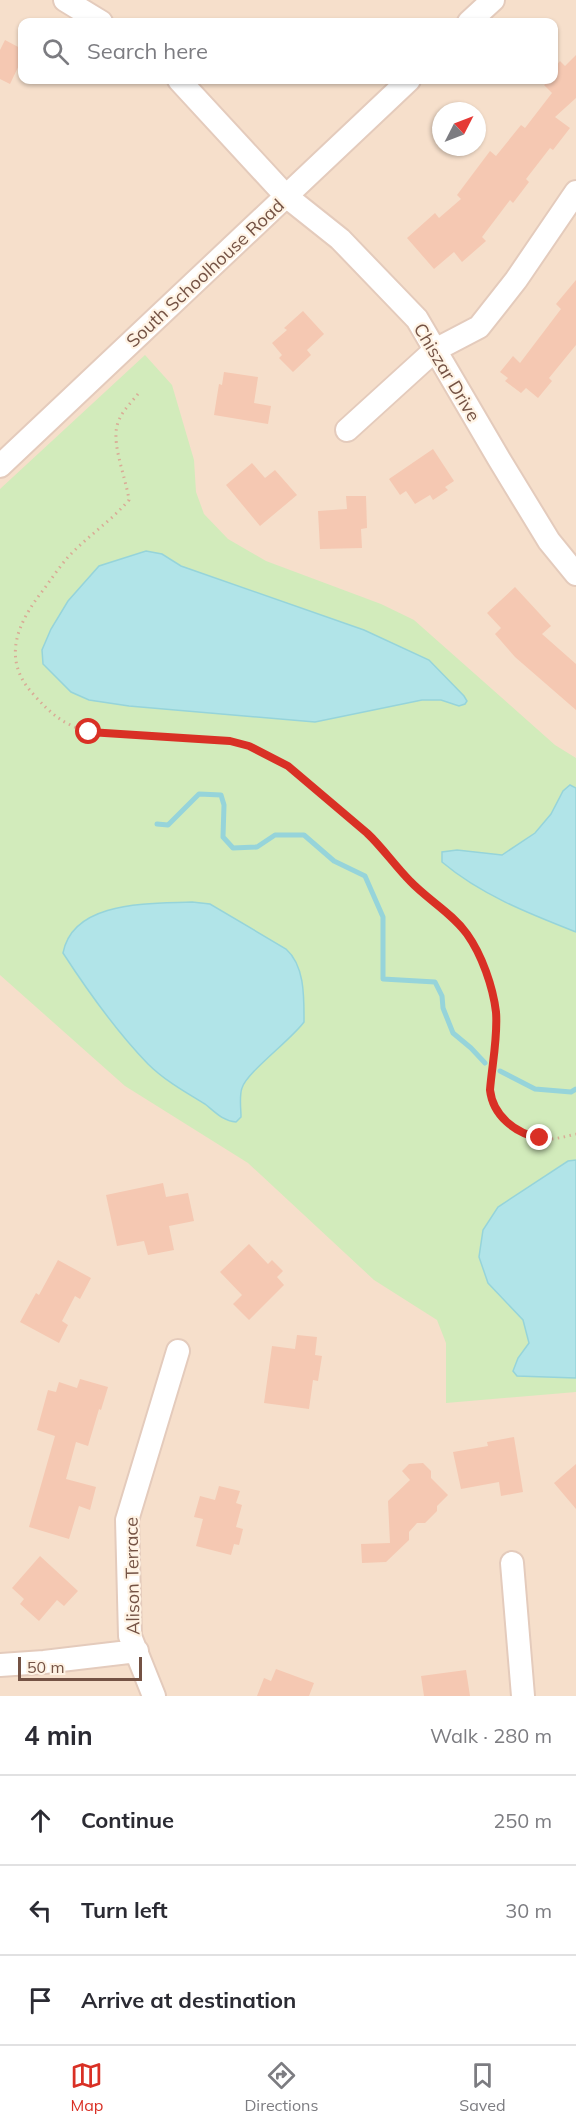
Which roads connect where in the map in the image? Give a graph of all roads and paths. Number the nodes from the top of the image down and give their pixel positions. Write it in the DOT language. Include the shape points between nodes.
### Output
graph roads {
  1 [pos="65,0"];
  2 [pos="493,0"];
  3 [pos="94,18"];
  4 [pos="473,18"];
  5 [pos="183,84"];
  6 [pos="405,84"];
  7 [pos="576,192"];
  8 [pos="286,196"];
  9 [pos="435,350"];
  10 [pos="138,394"];
  11 [pos="347,430"];
  12 [pos="0,466"];
  13 [pos="576,574"];
  14 [pos="576,1134"];
  15 [pos="178,1351"];
  16 [pos="512,1563"];
  17 [pos="136,1651"];
  18 [pos="0,1665"];
  19 [pos="154,1696"];
  20 [pos="523,1696"];
  1 -- 3 [label="street"];
  2 -- 4 [label="street"];
  5 -- 8 [label="street, Chiszar Drive"];
  6 -- 8 [label="street, South Schoolhouse Road"];
  7 -- 9 [label="street" via="479,327"];
  8 -- 9 [label="street, Chiszar Drive" via="340,238 417,319"];
  8 -- 12 [label="street, South Schoolhouse Road"];
  9 -- 11 [label="street"];
  9 -- 13 [label="street, Chiszar Drive" via="549,542"];
  10 -- 14 [label="path" via="117,426 116,441 129,500 68,558 21,624 15,655 28,688 57,718 72,727 89,732 230,741 288,766 379,844 411,882 468,935 481,961 496,1013 490,1090 491,1101 502,1118 527,1135 540,1138"];
  15 -- 17 [label="street, Alison Terrace" via="127,1520 130,1636"];
  16 -- 20 [label="street"];
  17 -- 18 [label="street"];
  17 -- 19 [label="street, Alison Terrace"];
}
